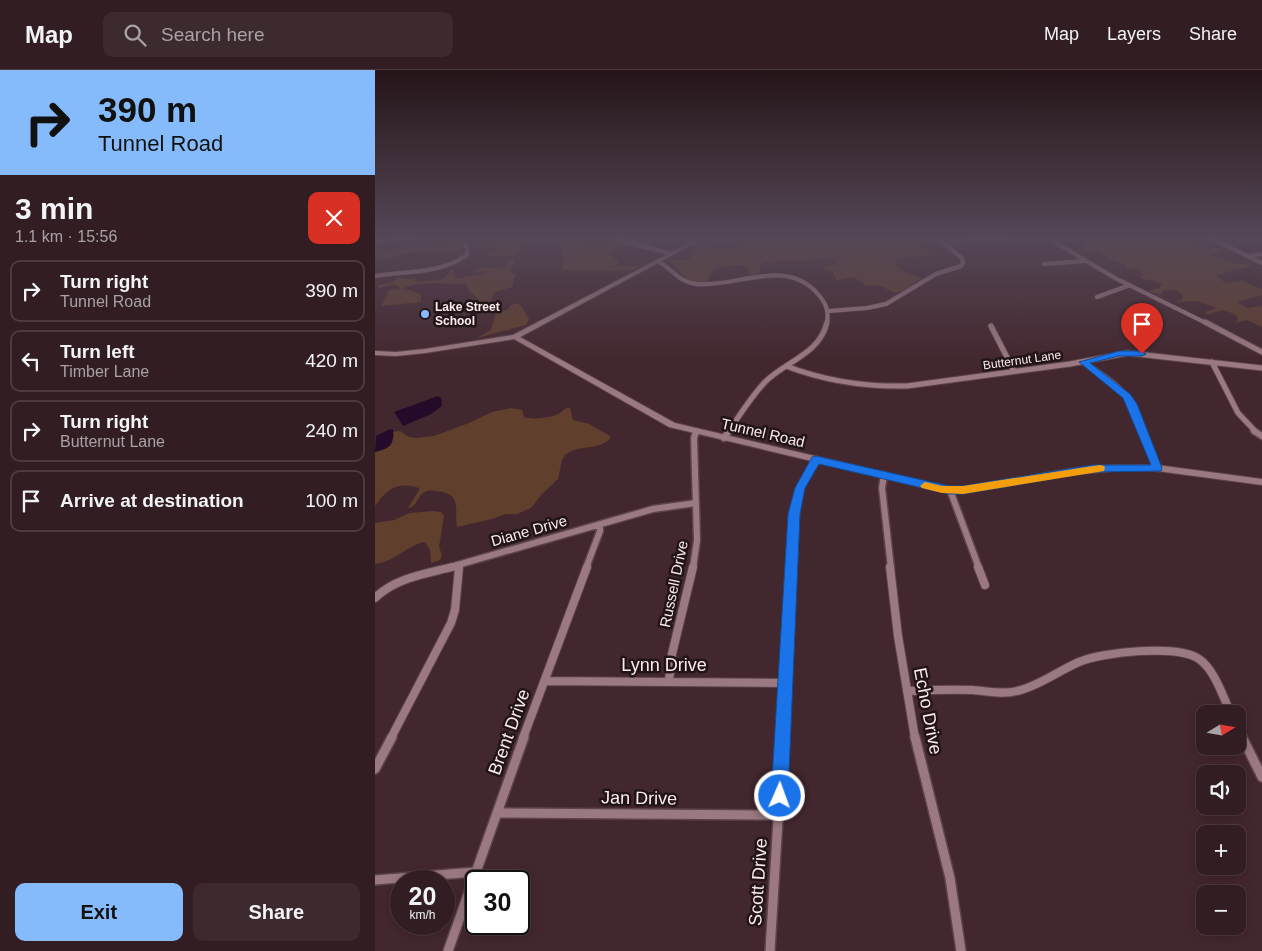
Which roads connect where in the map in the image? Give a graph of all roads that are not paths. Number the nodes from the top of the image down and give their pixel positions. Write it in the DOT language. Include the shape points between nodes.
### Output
graph roads {
  1 [pos="625,278"];
  2 [pos="675,278"];
  3 [pos="754,278"];
  4 [pos="795,278"];
  5 [pos="930,278"];
  6 [pos="1117,278"];
  7 [pos="1130,285"];
  8 [pos="1097,297"];
  9 [pos="829,311"];
  10 [pos="991,326"];
  11 [pos="515,336"];
  12 [pos="1262,352"];
  13 [pos="375,353"];
  14 [pos="1083,362"];
  15 [pos="1212,362"];
  16 [pos="786,366"];
  17 [pos="1262,368"];
  18 [pos="1014,371"];
  19 [pos="696,432"];
  20 [pos="1262,436"];
  21 [pos="724,438"];
  22 [pos="816,460"];
  23 [pos="1157,468"];
  24 [pos="884,475"];
  25 [pos="1262,482"];
  26 [pos="949,490"];
  27 [pos="696,503"];
  28 [pos="600,524"];
  29 [pos="459,565"];
  30 [pos="985,585"];
  31 [pos="375,598"];
  32 [pos="545,681"];
  33 [pos="669,681"];
  34 [pos="784,683"];
  35 [pos="907,691"];
  36 [pos="1226,705"];
  37 [pos="1246,746"];
  38 [pos="375,769"];
  39 [pos="1262,777"];
  40 [pos="498,812"];
  41 [pos="779,815"];
  42 [pos="476,870"];
  43 [pos="465,873"];
  44 [pos="375,880"];
  45 [pos="465,901"];
  46 [pos="448,951"];
  47 [pos="770,951"];
  48 [pos="961,951"];
  1 -- 11 [label="street"];
  2 -- 3 [label="street" via="695,284"];
  4 -- 9 [label="street" via="812,288"];
  5 -- 9 [label="street" via="886,304"];
  6 -- 7 [label="street"];
  7 -- 8 [label="street"];
  7 -- 12 [label="street"];
  9 -- 16 [label="street" via="820,340"];
  10 -- 18 [label="street"];
  11 -- 13 [label="street" via="419,352"];
  11 -- 19 [label="main road, Tunnel Road" via="654,417"];
  14 -- 15 [label="street, Butternut Lane" via="1128,353"];
  14 -- 18 [label="street, Butternut Lane"];
  14 -- 23 [label="street" via="1127,396"];
  15 -- 17 [label="street, Butternut Lane"];
  15 -- 20 [label="street" via="1238,415"];
  16 -- 18 [label="street, Butternut Lane" via="854,385 885,388"];
  16 -- 21 [label="street" via="763,385"];
  19 -- 21 [label="main road, Tunnel Road"];
  19 -- 27 [label="street, Russell Drive"];
  21 -- 22 [label="main road, Tunnel Road"];
  22 -- 24 [label="main road, Tunnel Road"];
  22 -- 34 [label="street, Scott Drive" via="800,488 794,514"];
  23 -- 25 [label="main road, Tunnel Road"];
  23 -- 26 [label="main road, Tunnel Road" via="1093,468"];
  24 -- 26 [label="main road, Tunnel Road"];
  24 -- 35 [label="street, Echo Drive" via="882,488 889,558"];
  26 -- 30 [label="street"];
  27 -- 28 [label="street, Diane Drive"];
  27 -- 33 [label="street, Russell Drive" via="695,558 672,654"];
  28 -- 29 [label="street, Diane Drive"];
  28 -- 32 [label="street, Brent Drive" via="600,532"];
  29 -- 31 [label="street, Diane Drive" via="399,582"];
  29 -- 38 [label="street" via="451,623"];
  32 -- 33 [label="street, Lynn Drive"];
  32 -- 40 [label="street, Brent Drive"];
  33 -- 34 [label="street, Lynn Drive"];
  34 -- 41 [label="street, Scott Drive"];
  35 -- 36 [label="street" via="1005,693 1099,655 1172,652 1198,658"];
  35 -- 48 [label="street, Echo Drive" via="915,737 950,878"];
  37 -- 39 [label="street"];
  40 -- 41 [label="street, Jan Drive"];
  40 -- 42 [label="street, Brent Drive"];
  41 -- 47 [label="street, Scott Drive"];
  43 -- 44 [label="street"];
  45 -- 46 [label="street, Brent Drive"];
}
